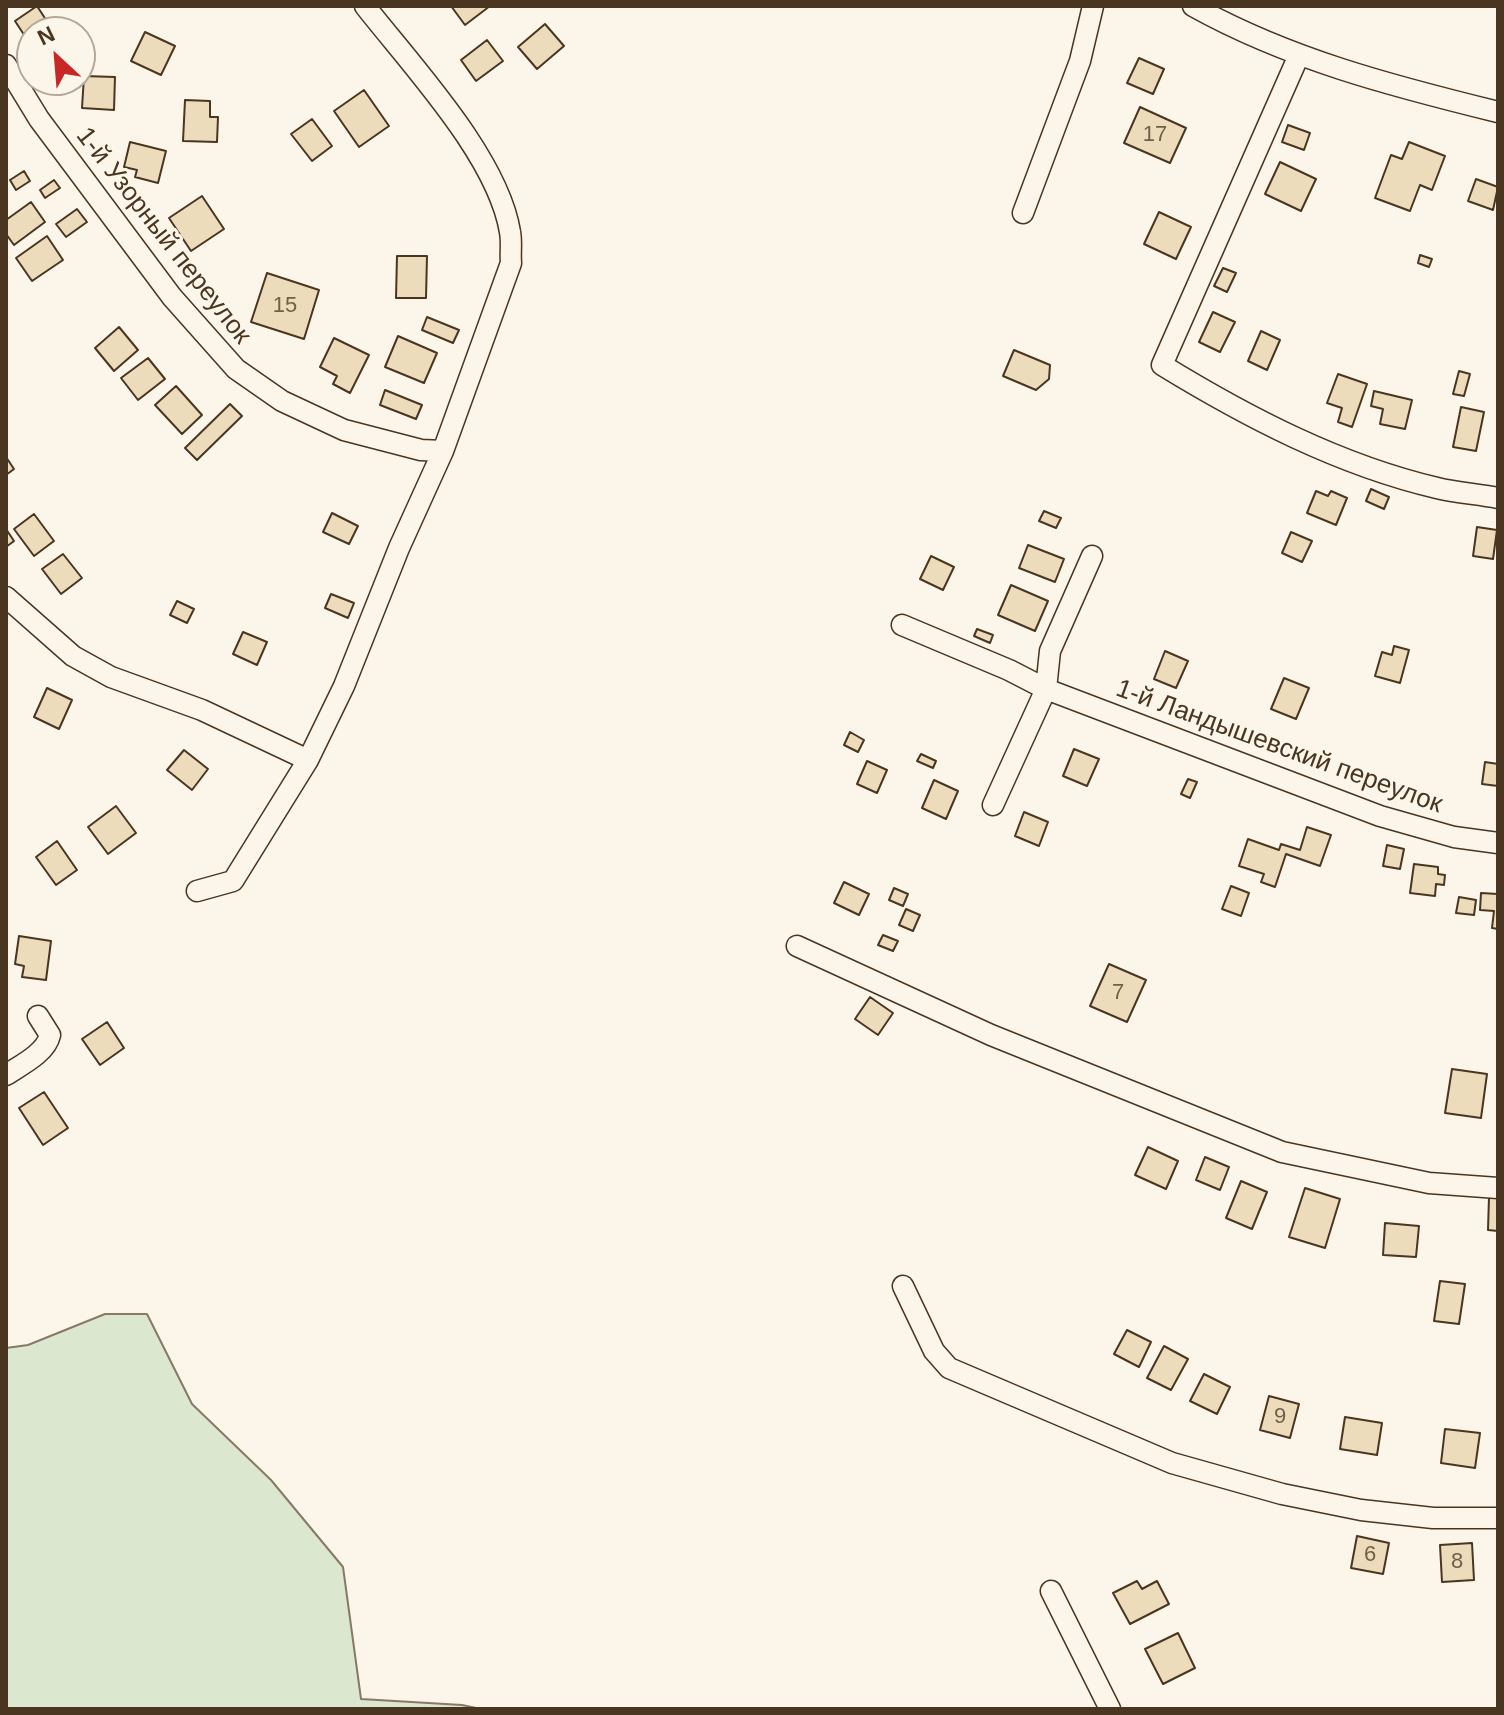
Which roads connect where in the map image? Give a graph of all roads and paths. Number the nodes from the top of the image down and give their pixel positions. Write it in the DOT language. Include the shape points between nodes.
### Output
graph roads {
  1 [pos="365,6"];
  2 [pos="1093,6"];
  3 [pos="1193,6"];
  4 [pos="1299,55"];
  5 [pos="6,65"];
  6 [pos="1498,112"];
  7 [pos="1023,213"];
  8 [pos="443,451"];
  9 [pos="1498,498"];
  10 [pos="1092,556"];
  11 [pos="6,597"];
  12 [pos="902,625"];
  13 [pos="1046,689"];
  14 [pos="308,760"];
  15 [pos="993,805"];
  16 [pos="1498,843"];
  17 [pos="197,891"];
  18 [pos="797,946"];
  19 [pos="38,1016"];
  20 [pos="6,1075"];
  21 [pos="1498,1188"];
  22 [pos="903,1286"];
  23 [pos="1498,1518"];
  24 [pos="1051,1591"];
  25 [pos="1110,1709"];
  1 -- 8 [label="street" via="470,141 500,198 510,232 511,263"];
  2 -- 7 [label="street" via="1080,61"];
  3 -- 4 [label="street"];
  4 -- 6 [label="street" via="1385,84"];
  4 -- 9 [label="street" via="1162,365 1225,403 1337,456 1437,488"];
  5 -- 8 [label="street, 1-й Узорный переулок" via="39,119 172,297 236,369 282,401 344,430"];
  8 -- 14 [label="street"];
  10 -- 13 [label="street" via="1050,651"];
  11 -- 14 [label="street" via="41,631 111,677 202,710"];
  12 -- 13 [label="street, 1-й Ландышевский переулок"];
  13 -- 15 [label="street"];
  13 -- 16 [label="street, 1-й Ландышевский переулок" via="1380,816"];
  14 -- 17 [label="street" via="233,881"];
  18 -- 21 [label="street" via="991,1035 1282,1152 1429,1183"];
  19 -- 20 [label="street" via="49,1042"];
  22 -- 23 [label="street" via="934,1351 949,1368 1172,1463 1361,1510"];
  24 -- 25 [label="street"];
}
